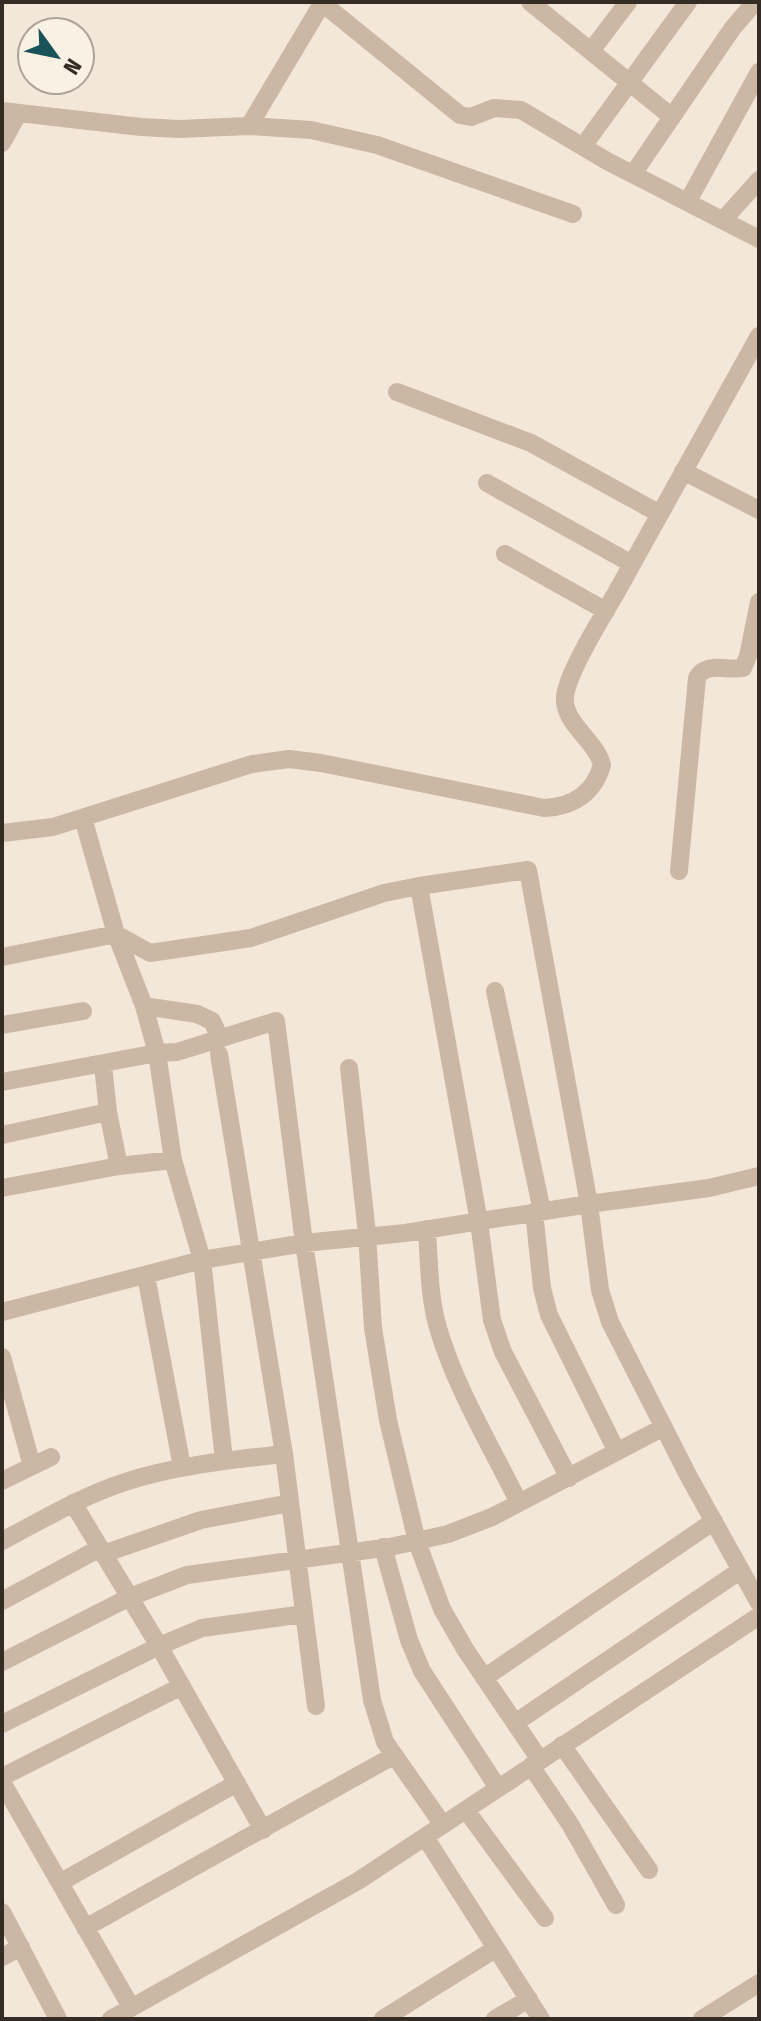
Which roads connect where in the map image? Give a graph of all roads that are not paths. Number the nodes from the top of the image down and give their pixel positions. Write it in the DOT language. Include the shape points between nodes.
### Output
graph roads {
  1 [pos="322,2"];
  2 [pos="628,2"];
  3 [pos="688,2"];
  4 [pos="755,2"];
  5 [pos="541,5"];
  6 [pos="591,51"];
  7 [pos="759,72"];
  8 [pos="628,82"];
  9 [pos="10,113"];
  10 [pos="672,117"];
  11 [pos="249,126"];
  12 [pos="2,143"];
  13 [pos="584,145"];
  14 [pos="633,174"];
  15 [pos="759,180"];
  16 [pos="688,201"];
  17 [pos="573,214"];
  18 [pos="724,219"];
  19 [pos="759,239"];
  20 [pos="759,336"];
  21 [pos="397,392"];
  22 [pos="683,471"];
  23 [pos="487,483"];
  24 [pos="759,510"];
  25 [pos="660,514"];
  26 [pos="505,554"];
  27 [pos="632,564"];
  28 [pos="759,602"];
  29 [pos="606,611"];
  30 [pos="83,818"];
  31 [pos="2,833"];
  32 [pos="679,871"];
  33 [pos="419,886"];
  34 [pos="116,934"];
  35 [pos="2,957"];
  36 [pos="495,991"];
  37 [pos="144,1006"];
  38 [pos="83,1011"];
  39 [pos="2,1025"];
  40 [pos="220,1046"];
  41 [pos="157,1053"];
  42 [pos="103,1065"];
  43 [pos="349,1068"];
  44 [pos="2,1082"];
  45 [pos="108,1112"];
  46 [pos="2,1135"];
  47 [pos="173,1160"];
  48 [pos="119,1166"];
  49 [pos="759,1176"];
  50 [pos="2,1188"];
  51 [pos="589,1204"];
  52 [pos="538,1212"];
  53 [pos="479,1222"];
  54 [pos="427,1229"];
  55 [pos="367,1234"];
  56 [pos="304,1243"];
  57 [pos="251,1253"];
  58 [pos="202,1260"];
  59 [pos="146,1276"];
  60 [pos="2,1312"];
  61 [pos="2,1357"];
  62 [pos="664,1427"];
  63 [pos="617,1452"];
  64 [pos="284,1454"];
  65 [pos="51,1457"];
  66 [pos="224,1460"];
  67 [pos="32,1466"];
  68 [pos="182,1467"];
  69 [pos="569,1478"];
  70 [pos="2,1481"];
  71 [pos="73,1503"];
  72 [pos="290,1503"];
  73 [pos="519,1503"];
  74 [pos="714,1521"];
  75 [pos="2,1541"];
  76 [pos="417,1542"];
  77 [pos="383,1547"];
  78 [pos="102,1551"];
  79 [pos="350,1552"];
  80 [pos="296,1559"];
  81 [pos="741,1570"];
  82 [pos="130,1597"];
  83 [pos="2,1601"];
  84 [pos="759,1603"];
  85 [pos="304,1614"];
  86 [pos="759,1616"];
  87 [pos="159,1646"];
  88 [pos="2,1662"];
  89 [pos="484,1678"];
  90 [pos="182,1686"];
  91 [pos="316,1706"];
  92 [pos="515,1723"];
  93 [pos="2,1724"];
  94 [pos="562,1745"];
  95 [pos="393,1756"];
  96 [pos="536,1763"];
  97 [pos="2,1779"];
  98 [pos="237,1783"];
  99 [pos="498,1788"];
  100 [pos="466,1810"];
  101 [pos="443,1825"];
  102 [pos="263,1830"];
  103 [pos="425,1837"];
  104 [pos="649,1870"];
  105 [pos="61,1882"];
  106 [pos="616,1905"];
  107 [pos="2,1912"];
  108 [pos="545,1918"];
  109 [pos="85,1928"];
  110 [pos="21,1947"];
  111 [pos="495,1949"];
  112 [pos="2,1957"];
  113 [pos="759,1983"];
  114 [pos="529,1999"];
  115 [pos="131,2007"];
  116 [pos="58,2019"];
  117 [pos="111,2019"];
  118 [pos="383,2019"];
  119 [pos="495,2019"];
  120 [pos="541,2019"];
  121 [pos="702,2019"];
  1 -- 11 [label="street"];
  1 -- 13 [label="street" via="460,115 471,117 494,108 521,110"];
  2 -- 6 [label="street"];
  3 -- 8 [label="street"];
  4 -- 10 [label="street"];
  5 -- 6 [label="street"];
  6 -- 8 [label="street"];
  7 -- 16 [label="street"];
  8 -- 10 [label="street"];
  8 -- 13 [label="street"];
  9 -- 11 [label="street" via="141,127"];
  9 -- 12 [label="street"];
  10 -- 14 [label="street"];
  11 -- 17 [label="street" via="311,130 377,145"];
  13 -- 14 [label="street"];
  14 -- 16 [label="street"];
  15 -- 18 [label="street"];
  16 -- 18 [label="street"];
  18 -- 19 [label="street"];
  20 -- 22 [label="street"];
  21 -- 25 [label="street" via="531,443"];
  22 -- 24 [label="street"];
  22 -- 25 [label="street"];
  23 -- 27 [label="street"];
  25 -- 27 [label="street"];
  26 -- 29 [label="street"];
  27 -- 29 [label="street"];
  28 -- 32 [label="street" via="743,668 708,667 697,678"];
  29 -- 30 [label="street" via="567,685 565,700 567,712 599,753 600,774 587,793 561,808 289,759 252,764"];
  30 -- 31 [label="street"];
  30 -- 34 [label="street"];
  33 -- 34 [label="street" via="251,938 150,953"];
  33 -- 51 [label="street" via="528,870"];
  33 -- 53 [label="street"];
  34 -- 35 [label="street"];
  34 -- 37 [label="street"];
  36 -- 52 [label="street"];
  37 -- 40 [label="street" via="212,1021"];
  37 -- 41 [label="street"];
  38 -- 39 [label="street"];
  40 -- 41 [label="street"];
  40 -- 56 [label="street" via="276,1021"];
  40 -- 57 [label="street"];
  41 -- 42 [label="street"];
  41 -- 47 [label="street"];
  42 -- 44 [label="street"];
  42 -- 45 [label="street"];
  43 -- 55 [label="street"];
  45 -- 46 [label="street"];
  45 -- 48 [label="street"];
  47 -- 48 [label="street"];
  47 -- 58 [label="street"];
  48 -- 50 [label="street"];
  49 -- 51 [label="street"];
  51 -- 52 [label="street"];
  51 -- 62 [label="street" via="607,1312"];
  52 -- 53 [label="street"];
  52 -- 63 [label="street" via="542,1288 549,1315"];
  53 -- 54 [label="street"];
  53 -- 69 [label="street" via="486,1288 499,1341"];
  54 -- 55 [label="street"];
  54 -- 73 [label="street" via="437,1326"];
  55 -- 56 [label="street"];
  55 -- 76 [label="street" via="373,1328"];
  56 -- 57 [label="street"];
  56 -- 79 [label="street"];
  57 -- 58 [label="street"];
  57 -- 64 [label="street"];
  58 -- 59 [label="street"];
  58 -- 66 [label="street"];
  59 -- 60 [label="street"];
  59 -- 68 [label="street"];
  61 -- 67 [label="street"];
  62 -- 63 [label="street"];
  62 -- 74 [label="street"];
  63 -- 69 [label="street"];
  64 -- 66 [label="street"];
  64 -- 72 [label="street"];
  65 -- 67 [label="street"];
  66 -- 68 [label="street"];
  67 -- 70 [label="street"];
  68 -- 71 [label="street"];
  69 -- 73 [label="street"];
  71 -- 75 [label="street"];
  71 -- 78 [label="street"];
  72 -- 78 [label="street" via="201,1520"];
  72 -- 80 [label="street"];
  73 -- 76 [label="street"];
  74 -- 81 [label="street"];
  74 -- 89 [label="street"];
  76 -- 77 [label="street"];
  76 -- 89 [label="street" via="442,1609"];
  77 -- 79 [label="street"];
  77 -- 99 [label="street" via="422,1671"];
  78 -- 82 [label="street"];
  78 -- 83 [label="street"];
  79 -- 80 [label="street"];
  79 -- 95 [label="street" via="376,1719"];
  80 -- 82 [label="street" via="187,1575"];
  80 -- 85 [label="street"];
  81 -- 84 [label="street"];
  81 -- 92 [label="street"];
  82 -- 87 [label="street"];
  82 -- 88 [label="street"];
  85 -- 87 [label="street" via="202,1628"];
  85 -- 91 [label="street"];
  86 -- 94 [label="street"];
  87 -- 90 [label="street"];
  87 -- 93 [label="street"];
  89 -- 92 [label="street"];
  90 -- 97 [label="street"];
  90 -- 98 [label="street"];
  92 -- 96 [label="street"];
  94 -- 96 [label="street"];
  94 -- 104 [label="street"];
  95 -- 101 [label="street"];
  95 -- 102 [label="street"];
  96 -- 99 [label="street"];
  96 -- 106 [label="street"];
  97 -- 105 [label="street"];
  98 -- 102 [label="street"];
  98 -- 105 [label="street"];
  99 -- 100 [label="street"];
  100 -- 101 [label="street"];
  100 -- 108 [label="street"];
  101 -- 103 [label="street"];
  102 -- 109 [label="street"];
  103 -- 111 [label="street"];
  103 -- 115 [label="street" via="287,1923"];
  105 -- 109 [label="street"];
  107 -- 110 [label="street"];
  109 -- 115 [label="street"];
  110 -- 112 [label="street"];
  110 -- 116 [label="street"];
  111 -- 114 [label="street"];
  111 -- 118 [label="street"];
  113 -- 121 [label="street"];
  114 -- 119 [label="street"];
  114 -- 120 [label="street"];
  115 -- 117 [label="street"];
}
